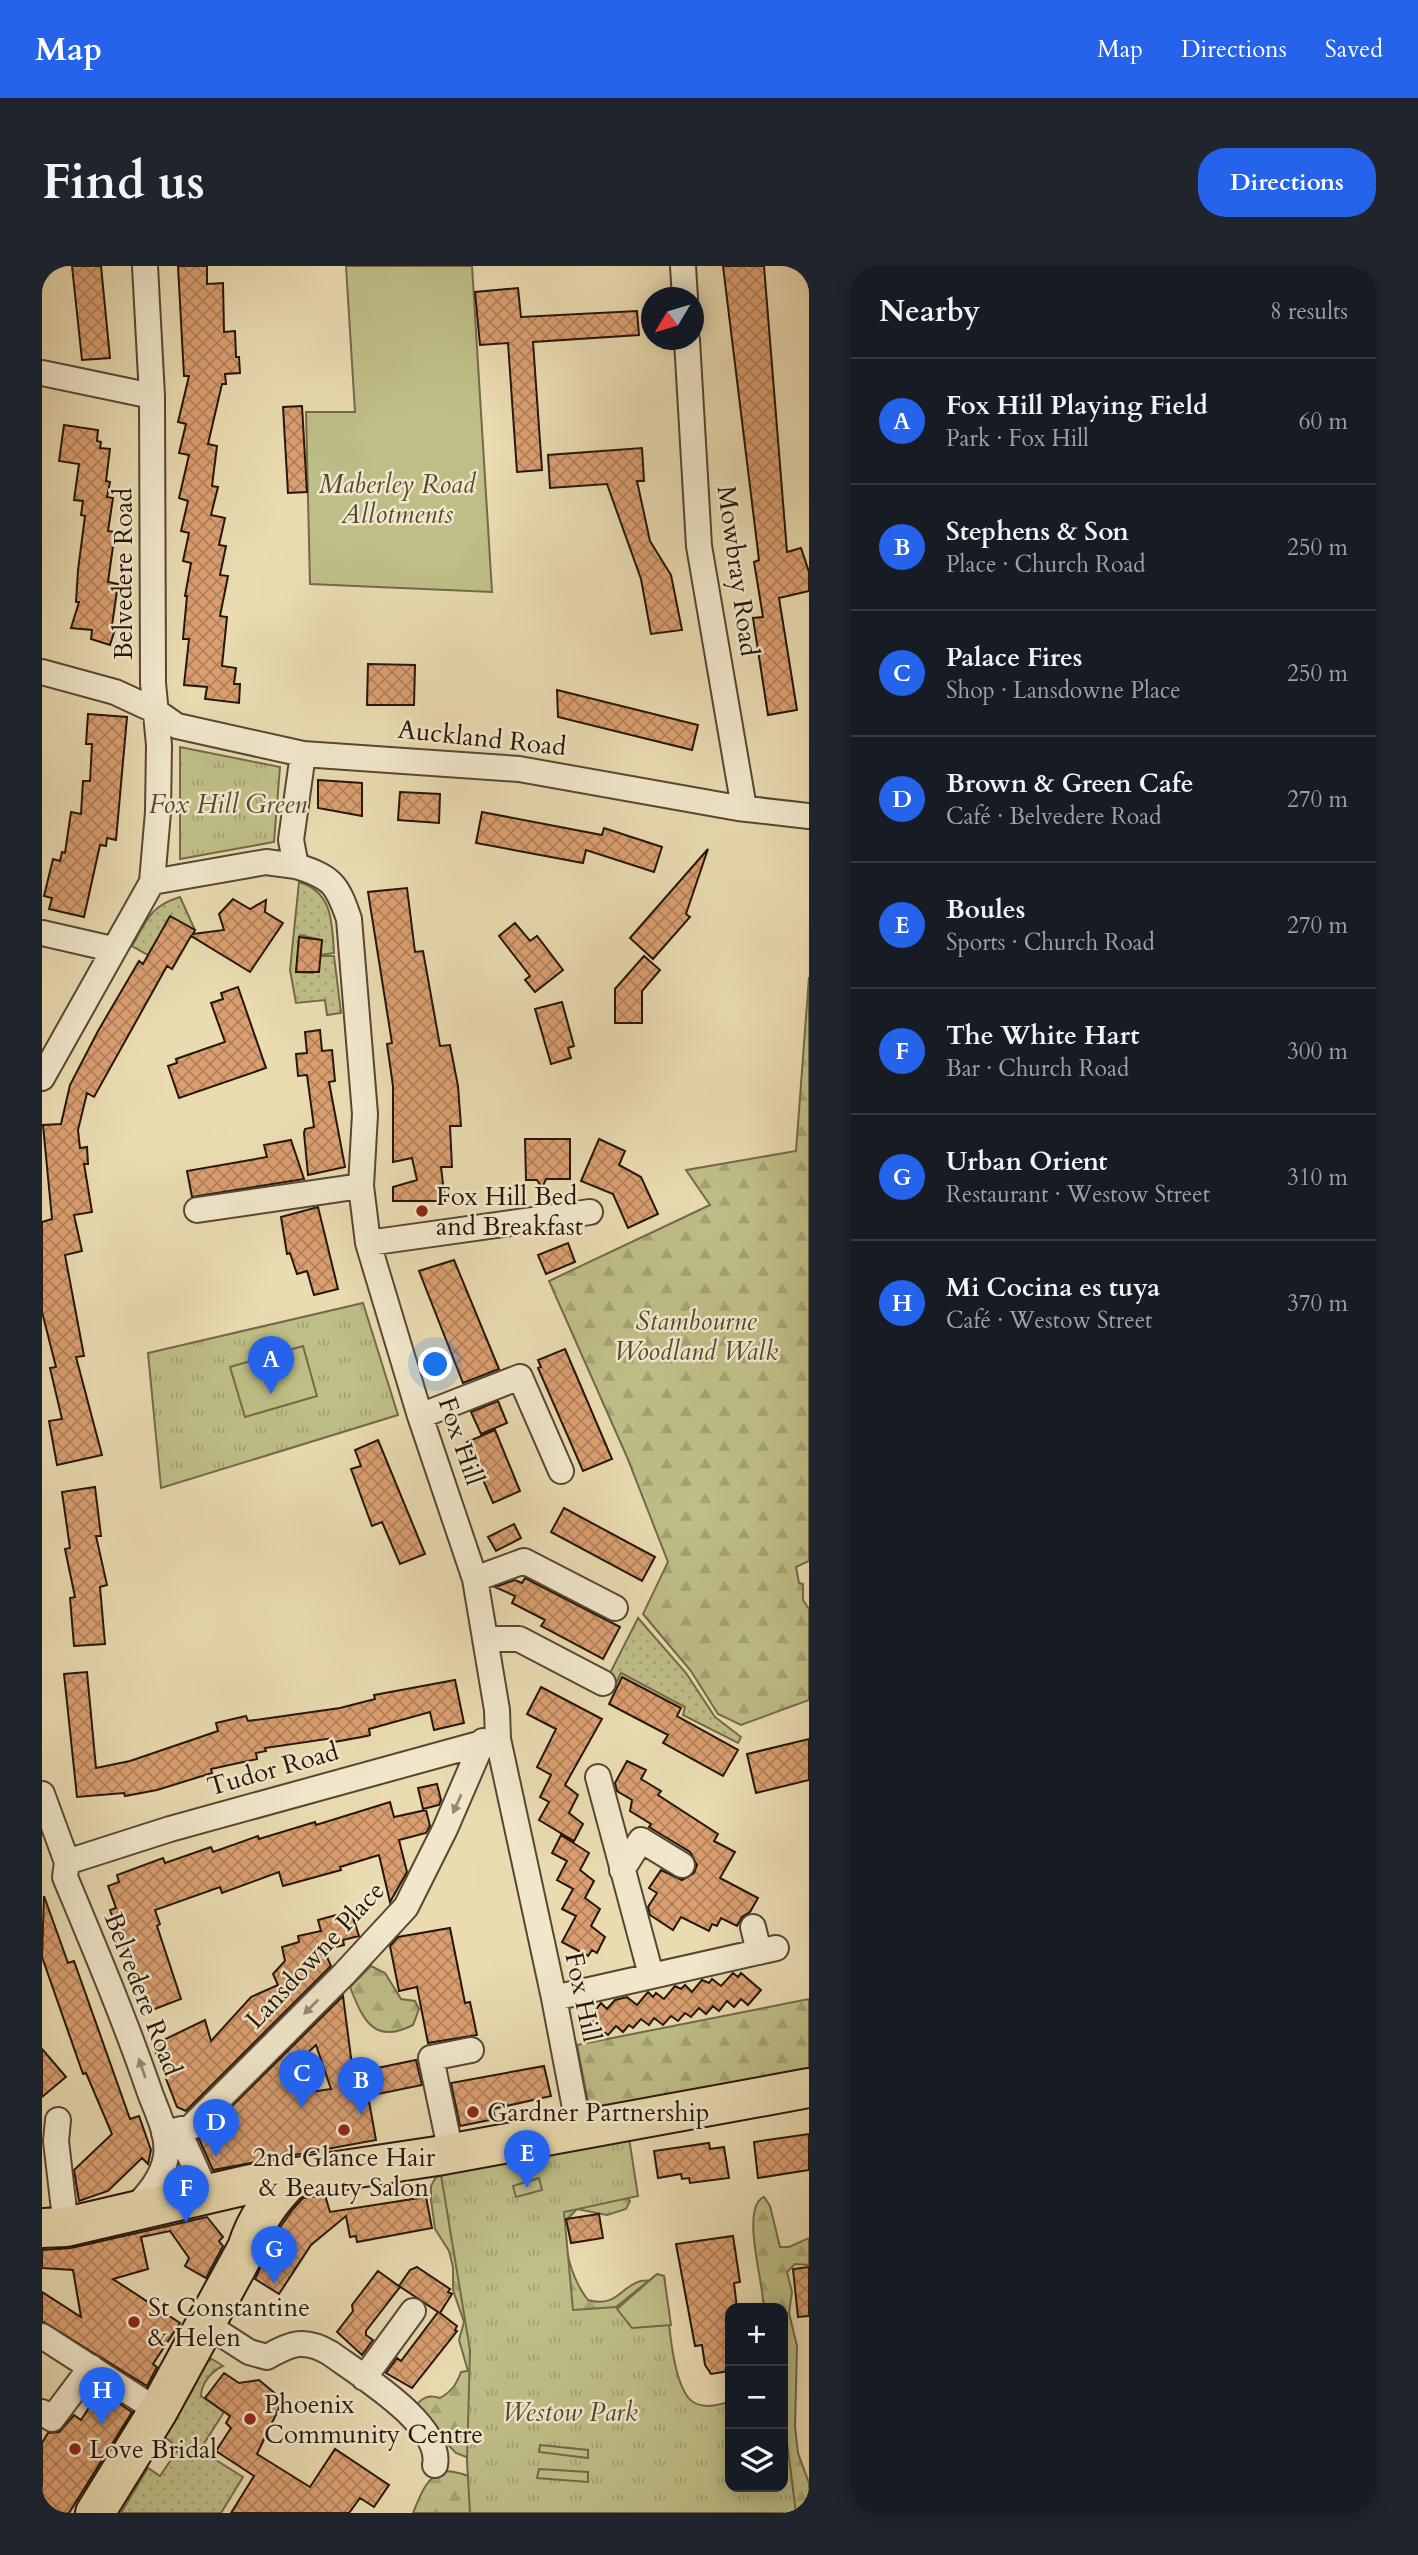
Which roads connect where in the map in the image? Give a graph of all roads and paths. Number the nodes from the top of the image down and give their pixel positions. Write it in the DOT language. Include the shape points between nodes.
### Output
graph roads {
  1 [pos="145,266"];
  2 [pos="683,266"];
  3 [pos="684,287"];
  4 [pos="688,350"];
  5 [pos="42,373"];
  6 [pos="152,396"];
  7 [pos="42,672"];
  8 [pos="154,710"];
  9 [pos="303,754"];
  10 [pos="744,808"];
  11 [pos="809,816"];
  12 [pos="296,866"];
  13 [pos="152,882"];
  14 [pos="42,933"];
  15 [pos="112,949"];
  16 [pos="42,1077"];
  17 [pos="361,1186"];
  18 [pos="197,1210"];
  19 [pos="590,1212"];
  20 [pos="368,1243"];
  21 [pos="420,1416"];
  22 [pos="561,1471"];
  23 [pos="475,1579"];
  24 [pos="615,1608"];
  25 [pos="485,1639"];
  26 [pos="603,1684"];
  27 [pos="490,1740"];
  28 [pos="598,1777"];
  29 [pos="42,1794"];
  30 [pos="67,1862"];
  31 [pos="682,1865"];
  32 [pos="622,1870"];
  33 [pos="753,1927"];
  34 [pos="651,1975"];
  35 [pos="554,1998"];
  36 [pos="471,2050"];
  37 [pos="809,2088"];
  38 [pos="58,2120"];
  39 [pos="579,2129"];
  40 [pos="168,2132"];
  41 [pos="451,2153"];
  42 [pos="290,2179"];
  43 [pos="211,2194"];
  44 [pos="132,2210"];
  45 [pos="254,2225"];
  46 [pos="54,2228"];
  47 [pos="413,2311"];
  48 [pos="204,2323"];
  49 [pos="42,2336"];
  50 [pos="90,2367"];
  51 [pos="364,2378"];
  52 [pos="158,2411"];
  53 [pos="42,2412"];
  54 [pos="436,2465"];
  55 [pos="95,2513"];
  1 -- 6 [label="street, Belvedere Road"];
  2 -- 3 [label="street"];
  4 -- 10 [label="street, Mowbray Road" via="699,546"];
  5 -- 6 [label="street"];
  6 -- 8 [label="street, Belvedere Road"];
  7 -- 8 [label="street, Auckland Road" via="115,692"];
  8 -- 9 [label="street, Auckland Road" via="177,726"];
  8 -- 13 [label="street, Belvedere Road" via="159,745"];
  9 -- 10 [label="street, Auckland Road" via="540,772"];
  9 -- 12 [label="street" via="291,841"];
  10 -- 11 [label="street, Auckland Road"];
  12 -- 13 [label="street" via="266,862"];
  12 -- 17 [label="street, Fox Hill" via="324,875 340,892 349,919 365,1114"];
  13 -- 15 [label="street, Belvedere Road"];
  14 -- 15 [label="street"];
  15 -- 16 [label="street, Belvedere Road"];
  17 -- 18 [label="street"];
  17 -- 20 [label="street, Fox Hill"];
  19 -- 20 [label="street"];
  20 -- 21 [label="street, Fox Hill"];
  21 -- 22 [label="street" via="520,1377"];
  21 -- 23 [label="street, Fox Hill"];
  23 -- 24 [label="street" via="524,1561"];
  23 -- 25 [label="street, Fox Hill"];
  25 -- 26 [label="street" via="519,1639"];
  25 -- 27 [label="street, Fox Hill" via="497,1710"];
  27 -- 30 [label="street, Tudor Road"];
  27 -- 35 [label="street, Fox Hill"];
  27 -- 40 [label="street, Lansdowne Place, one-way" via="406,1906 191,2127"];
  28 -- 32 [label="street"];
  29 -- 30 [label="street, Belvedere Road"];
  40 -- 30 [label="street, Belvedere Road, one-way" via="65,1877"];
  31 -- 32 [label="street" via="641,1840"];
  32 -- 34 [label="street"];
  33 -- 34 [label="street" via="767,1950"];
  34 -- 35 [label="street"];
  35 -- 39 [label="street, Fox Hill"];
  36 -- 41 [label="street" via="431,2058"];
  37 -- 39 [label="main road"];
  38 -- 46 [label="street"];
  39 -- 41 [label="main road"];
  40 -- 43 [label="street, Belvedere Road" via="185,2146"];
  40 -- 44 [label="street, Belvedere Road" via="160,2174"];
  41 -- 42 [label="main road"];
  42 -- 43 [label="main road"];
  42 -- 45 [label="main road"];
  43 -- 44 [label="main road"];
  43 -- 45 [label="main road" via="239,2208"];
  44 -- 46 [label="main road"];
  45 -- 48 [label="main road" via="247,2248"];
  47 -- 51 [label="street"];
  48 -- 51 [label="street" via="267,2357 300,2342 314,2344"];
  48 -- 52 [label="main road"];
  49 -- 50 [label="street"];
  50 -- 52 [label="street"];
  50 -- 53 [label="street" via="52,2419"];
  51 -- 54 [label="street" via="426,2431 438,2454"];
  52 -- 55 [label="main road"];
}
